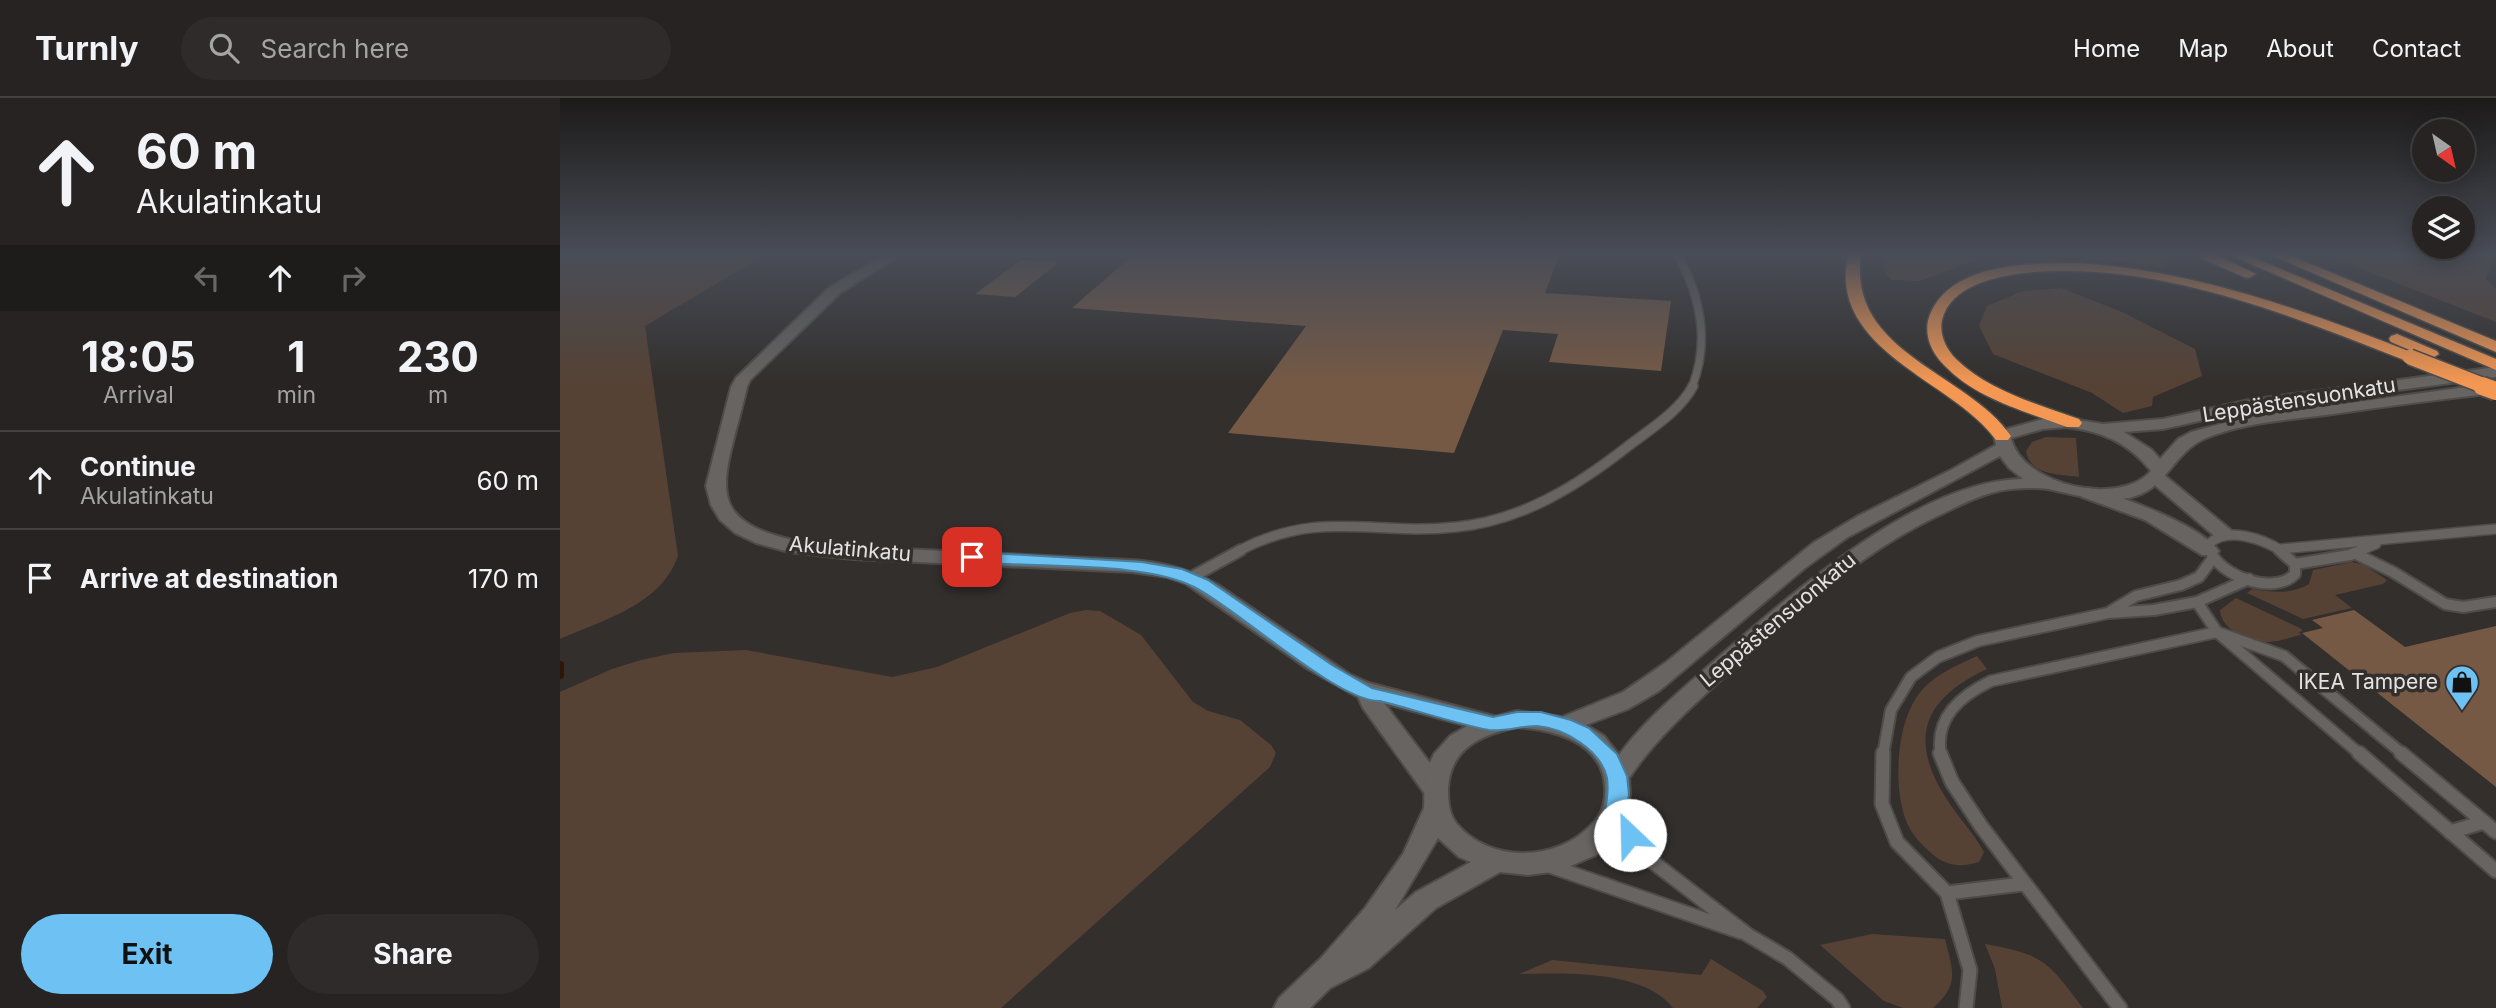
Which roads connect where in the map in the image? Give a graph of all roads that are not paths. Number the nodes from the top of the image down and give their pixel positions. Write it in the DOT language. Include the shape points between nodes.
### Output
graph roads {
  1 [pos="827,297"];
  2 [pos="1697,297"];
  3 [pos="1858,297"];
  4 [pos="1947,297"];
  5 [pos="2247,297"];
  6 [pos="2304,297"];
  7 [pos="2338,297"];
  8 [pos="2387,297"];
  9 [pos="2496,342"];
  10 [pos="2496,365"];
  11 [pos="2496,372"];
  12 [pos="2496,382"];
  13 [pos="2496,389"];
  14 [pos="2073,423"];
  15 [pos="2102,428"];
  16 [pos="2002,442"];
  17 [pos="2158,474"];
  18 [pos="2047,484"];
  19 [pos="2087,492"];
  20 [pos="2496,529"];
  21 [pos="2225,535"];
  22 [pos="2383,541"];
  23 [pos="2280,550"];
  24 [pos="2354,553"];
  25 [pos="2211,554"];
  26 [pos="2295,564"];
  27 [pos="1190,578"];
  28 [pos="2249,579"];
  29 [pos="2197,602"];
  30 [pos="2496,602"];
  31 [pos="2108,613"];
  32 [pos="2217,632"];
  33 [pos="1369,695"];
  34 [pos="1493,724"];
  35 [pos="1564,725"];
  36 [pos="1617,776"];
  37 [pos="1435,798"];
  38 [pos="1614,815"];
  39 [pos="2484,822"];
  40 [pos="2450,832"];
  41 [pos="2496,832"];
  42 [pos="1496,861"];
  43 [pos="1542,864"];
  44 [pos="2496,871"];
  45 [pos="2022,884"];
  46 [pos="1947,893"];
  47 [pos="1748,935"];
  48 [pos="1322,979"];
  49 [pos="1289,1008"];
  50 [pos="1843,1008"];
  51 [pos="1966,1008"];
  52 [pos="2120,1008"];
  1 -- 27 [label="main road, Akulatinkatu" via="739,387 715,486 718,502 732,522 759,537 831,551 1142,567"];
  2 -- 27 [label="lane" via="1702,344 1694,382 1682,401 1613,457 1563,490 1500,519 1460,527 1292,529"];
  3 -- 16 [label="highway" via="1872,325 1908,364 1985,415"];
  4 -- 14 [label="highway, bridge" via="1938,309 1934,329 1936,341 1952,364 2001,394"];
  5 -- 13 [label="highway, bridge"];
  6 -- 12 [label="highway"];
  7 -- 10 [label="highway"];
  8 -- 9 [label="highway"];
  11 -- 15 [label="main road, Leppästensuonkatu" via="2249,405 2164,424"];
  13 -- 17 [label="main road, Leppästensuonkatu" via="2236,423 2193,437"];
  14 -- 15 [label="main road, Leppästensuonkatu"];
  14 -- 16 [label="main road, Leppästensuonkatu" via="2031,425"];
  15 -- 17 [label="main road, Leppästensuonkatu" via="2141,446"];
  16 -- 18 [label="main road" via="2013,464"];
  16 -- 35 [label="main road, Leppästensuonkatu" via="1961,475 1855,524 1780,577 1650,686 1621,703"];
  17 -- 19 [label="main road" via="2149,485 2133,492"];
  17 -- 21 [label="main road, Leppästensuonkatu"];
  18 -- 19 [label="main road"];
  18 -- 36 [label="main road, Leppästensuonkatu" via="1983,490 1922,514 1871,543 1832,570 1668,715 1634,748"];
  19 -- 25 [label="main road" via="2163,520"];
  20 -- 22 [label="lane"];
  21 -- 23 [label="lane" via="2252,538"];
  21 -- 25 [label="lane" via="2209,544"];
  22 -- 23 [label="lane"];
  22 -- 24 [label="lane"];
  23 -- 26 [label="lane"];
  24 -- 26 [label="lane"];
  24 -- 30 [label="lane" via="2445,604 2463,607"];
  25 -- 28 [label="lane" via="2228,570"];
  25 -- 31 [label="lane" via="2199,577 2136,596"];
  26 -- 28 [label="lane" via="2295,574 2287,581"];
  27 -- 33 [label="main road, Akulatinkatu"];
  28 -- 29 [label="lane"];
  29 -- 31 [label="lane"];
  29 -- 32 [label="lane"];
  31 -- 46 [label="lane" via="1978,641 1938,657 1911,677 1891,709 1883,751 1882,804 1897,842"];
  32 -- 39 [label="lane" via="2284,656"];
  32 -- 40 [label="lane"];
  32 -- 45 [label="lane" via="1991,681 1972,689 1947,714 1940,731 1940,751 1949,777"];
  33 -- 34 [label="main road, Akulatinkatu"];
  33 -- 37 [label="main road, Akulatinkatu"];
  34 -- 35 [label="main road" via="1541,719"];
  34 -- 37 [label="main road" via="1453,747 1440,765"];
  35 -- 36 [label="main road" via="1598,745"];
  36 -- 38 [label="main road"];
  37 -- 42 [label="main road" via="1444,826 1457,841"];
  37 -- 48 [label="main road" via="1426,834 1403,875"];
  38 -- 43 [label="main road" via="1587,847"];
  38 -- 47 [label="lane" via="1645,856"];
  39 -- 40 [label="lane"];
  39 -- 41 [label="lane"];
  40 -- 44 [label="lane"];
  42 -- 43 [label="main road"];
  42 -- 48 [label="main road" via="1426,900 1359,959"];
  43 -- 47 [label="lane"];
  45 -- 46 [label="lane"];
  45 -- 52 [label="lane"];
  46 -- 51 [label="lane" via="1970,970"];
  47 -- 50 [label="lane" via="1787,958"];
  48 -- 49 [label="main road"];
}
